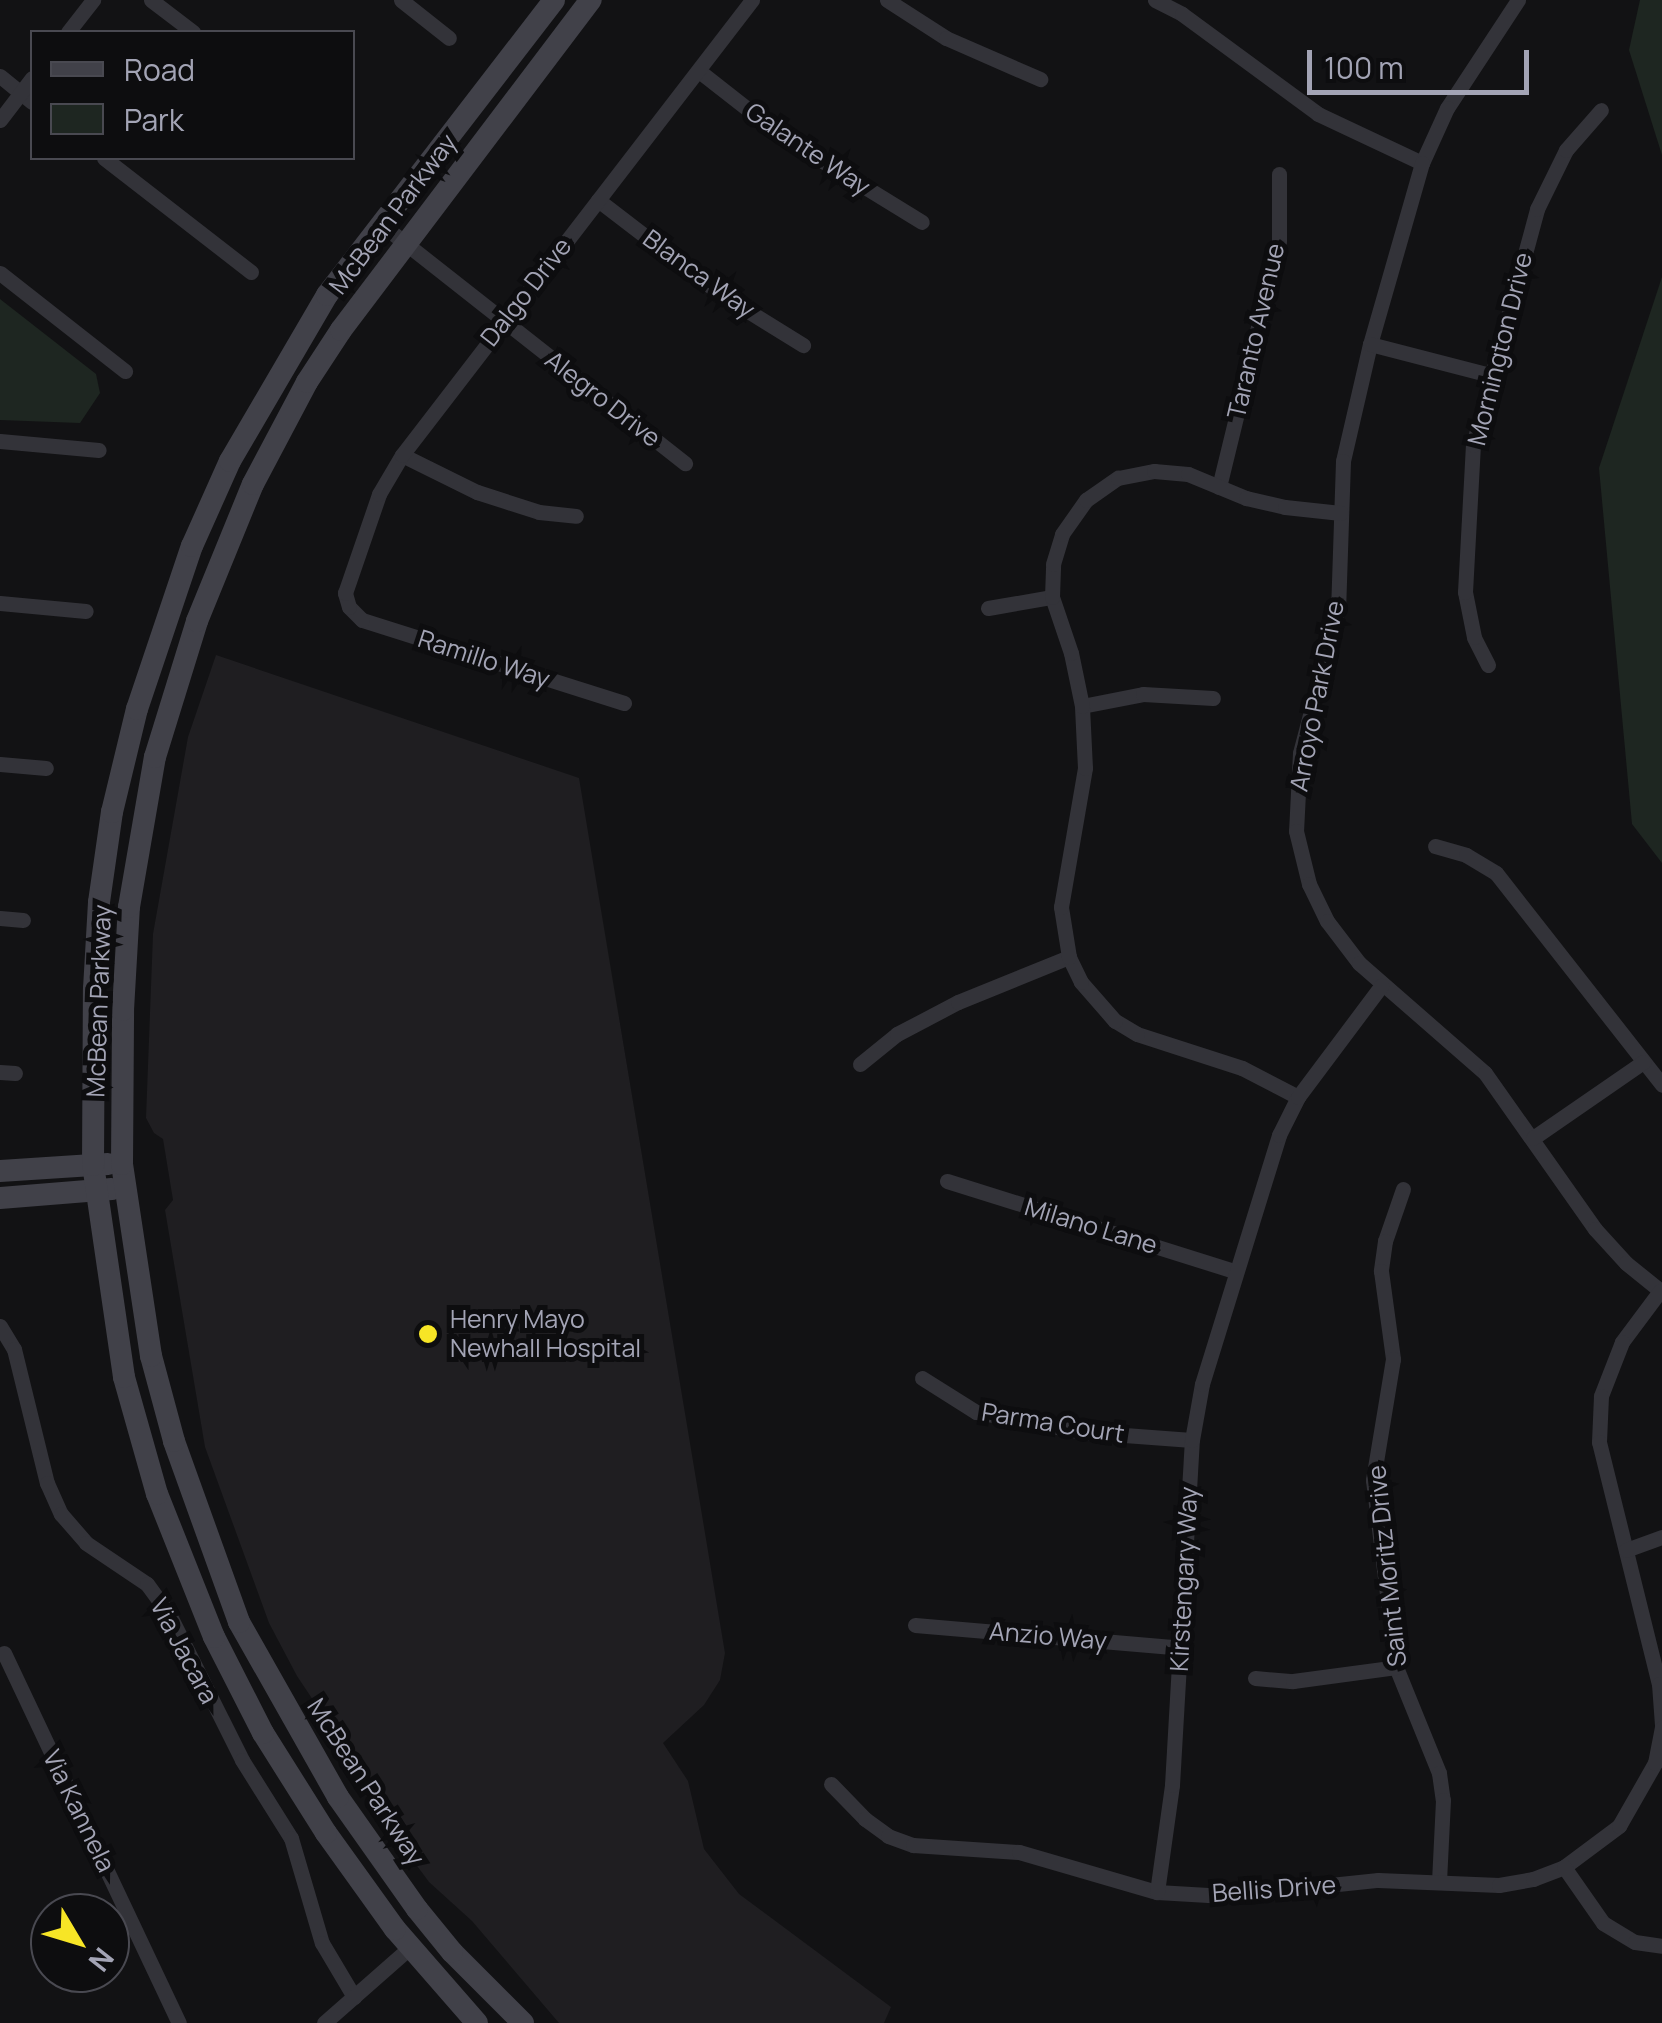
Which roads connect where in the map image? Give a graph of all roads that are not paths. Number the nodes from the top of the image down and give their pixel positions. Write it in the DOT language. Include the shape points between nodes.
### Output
graph roads {
  1 [pos="93,0"];
  2 [pos="151,0"];
  3 [pos="401,0"];
  4 [pos="554,0"];
  5 [pos="591,0"];
  6 [pos="752,0"];
  7 [pos="887,0"];
  8 [pos="1155,0"];
  9 [pos="1518,0"];
  10 [pos="70,30"];
  11 [pos="190,30"];
  12 [pos="449,38"];
  13 [pos="699,71"];
  14 [pos="0,76"];
  15 [pos="1040,80"];
  16 [pos="27,97"];
  17 [pos="1601,110"];
  18 [pos="0,120"];
  19 [pos="107,160"];
  20 [pos="1422,163"];
  21 [pos="1279,174"];
  22 [pos="598,200"];
  23 [pos="922,222"];
  24 [pos="381,224"];
  25 [pos="404,242"];
  26 [pos="0,272"];
  27 [pos="251,272"];
  28 [pos="503,321"];
  29 [pos="1370,344"];
  30 [pos="803,345"];
  31 [pos="125,371"];
  32 [pos="1490,375"];
  33 [pos="0,441"];
  34 [pos="99,450"];
  35 [pos="402,455"];
  36 [pos="685,463"];
  37 [pos="1219,486"];
  38 [pos="1341,513"];
  39 [pos="576,516"];
  40 [pos="1052,597"];
  41 [pos="0,603"];
  42 [pos="349,607"];
  43 [pos="988,608"];
  44 [pos="86,611"];
  45 [pos="1488,664"];
  46 [pos="1213,698"];
  47 [pos="624,703"];
  48 [pos="1082,706"];
  49 [pos="137,709"];
  50 [pos="155,757"];
  51 [pos="0,764"];
  52 [pos="46,768"];
  53 [pos="1435,846"];
  54 [pos="0,918"];
  55 [pos="23,920"];
  56 [pos="1069,958"];
  57 [pos="1381,986"];
  58 [pos="1643,1062"];
  59 [pos="860,1064"];
  60 [pos="1662,1086"];
  61 [pos="1298,1097"];
  62 [pos="1534,1138"];
  63 [pos="122,1164"];
  64 [pos="93,1165"];
  65 [pos="0,1170"];
  66 [pos="947,1180"];
  67 [pos="125,1188"];
  68 [pos="1403,1188"];
  69 [pos="96,1190"];
  70 [pos="0,1198"];
  71 [pos="1235,1271"];
  72 [pos="1661,1291"];
  73 [pos="0,1326"];
  74 [pos="922,1378"];
  75 [pos="1192,1440"];
  76 [pos="1662,1537"];
  77 [pos="1626,1550"];
  78 [pos="915,1624"];
  79 [pos="1180,1648"];
  80 [pos="4,1653"];
  81 [pos="1396,1667"];
  82 [pos="1256,1678"];
  83 [pos="1662,1726"];
  84 [pos="831,1784"];
  85 [pos="1564,1867"];
  86 [pos="1439,1880"];
  87 [pos="1157,1892"];
  88 [pos="1662,1946"];
  89 [pos="410,1948"];
  90 [pos="354,1997"];
  91 [pos="179,2023"];
  92 [pos="324,2023"];
  93 [pos="477,2023"];
  94 [pos="522,2023"];
  1 -- 10 [label="street"];
  2 -- 11 [label="street"];
  3 -- 12 [label="street"];
  4 -- 24 [label="main road, McBean Parkway"];
  5 -- 25 [label="main road, McBean Parkway"];
  6 -- 13 [label="street, Dalgo Drive"];
  7 -- 15 [label="street" via="946,38"];
  8 -- 20 [label="street" via="1318,114"];
  9 -- 20 [label="street, Arroyo Park Drive" via="1447,108"];
  13 -- 22 [label="street, Dalgo Drive"];
  13 -- 23 [label="street, Galante Way" via="782,136"];
  14 -- 16 [label="street"];
  16 -- 18 [label="street"];
  17 -- 32 [label="street, Mornington Drive" via="1566,150 1537,209"];
  19 -- 27 [label="street"];
  20 -- 29 [label="street, Arroyo Park Drive"];
  21 -- 37 [label="street, Taranto Avenue" via="1280,241"];
  22 -- 28 [label="street, Dalgo Drive"];
  22 -- 30 [label="street, Blanca Way" via="719,292"];
  24 -- 25 [label="street, Alegro Drive"];
  24 -- 49 [label="main road, McBean Parkway" via="327,296 230,461 185,564"];
  25 -- 28 [label="street, Alegro Drive"];
  25 -- 50 [label="main road, McBean Parkway" via="307,382 253,484 197,621"];
  26 -- 31 [label="street"];
  28 -- 35 [label="street, Dalgo Drive"];
  28 -- 36 [label="street, Alegro Drive"];
  29 -- 32 [label="street"];
  29 -- 38 [label="street, Arroyo Park Drive" via="1343,461"];
  32 -- 45 [label="street, Mornington Drive" via="1473,445 1465,592 1474,637"];
  33 -- 34 [label="street"];
  35 -- 39 [label="street" via="477,492"];
  35 -- 42 [label="street, Dalgo Drive" via="379,494 346,593"];
  37 -- 38 [label="street" via="1285,508"];
  37 -- 40 [label="street" via="1154,471 1118,478 1086,500 1062,534 1052,564"];
  38 -- 57 [label="street, Arroyo Park Drive" via="1338,608 1300,753 1296,831 1326,922"];
  40 -- 43 [label="street"];
  40 -- 48 [label="street"];
  41 -- 44 [label="street"];
  42 -- 47 [label="street, Ramillo Way" via="362,620"];
  46 -- 48 [label="street" via="1144,694"];
  48 -- 56 [label="street" via="1085,768 1061,907"];
  49 -- 50 [label="main road" via="140,734"];
  49 -- 64 [label="main road, McBean Parkway" via="99,902"];
  50 -- 63 [label="main road, McBean Parkway" via="129,907"];
  51 -- 52 [label="street"];
  53 -- 58 [label="street" via="1496,873"];
  54 -- 55 [label="street"];
  56 -- 59 [label="street" via="958,1002 898,1034"];
  56 -- 61 [label="street" via="1115,1021 1232,1064"];
  57 -- 61 [label="street, Kirstengary Way"];
  57 -- 62 [label="street, Arroyo Park Drive" via="1485,1073"];
  58 -- 60 [label="street"];
  58 -- 62 [label="street"];
  61 -- 71 [label="street, Kirstengary Way"];
  62 -- 72 [label="street, Arroyo Park Drive" via="1596,1229"];
  63 -- 64 [label="main road"];
  63 -- 67 [label="main road, McBean Parkway"];
  64 -- 65 [label="main road"];
  64 -- 69 [label="main road, McBean Parkway"];
  66 -- 71 [label="street, Milano Lane"];
  67 -- 69 [label="main road"];
  67 -- 94 [label="main road, McBean Parkway" via="151,1356 239,1622 338,1797 424,1918"];
  68 -- 81 [label="street, Saint Moritz Drive" via="1381,1271 1393,1359 1373,1480"];
  69 -- 70 [label="main road"];
  69 -- 89 [label="main road, McBean Parkway" via="124,1377 157,1494 214,1637 263,1734 326,1834"];
  71 -- 75 [label="street, Kirstengary Way"];
  72 -- 77 [label="street, Bellis Drive" via="1622,1342 1601,1396 1599,1442"];
  73 -- 90 [label="street, Via Jacara" via="14,1349 47,1483 62,1514 86,1544 147,1584 169,1614 242,1760 291,1838 322,1943"];
  74 -- 75 [label="street, Parma Court" via="976,1412 1084,1432"];
  75 -- 79 [label="street, Kirstengary Way"];
  76 -- 77 [label="street"];
  77 -- 83 [label="street, Bellis Drive" via="1659,1684"];
  78 -- 79 [label="street, Anzio Way"];
  79 -- 87 [label="street, Kirstengary Way"];
  80 -- 91 [label="street, Via Kannela"];
  81 -- 82 [label="street" via="1293,1681"];
  81 -- 86 [label="street, Saint Moritz Drive" via="1439,1773"];
  83 -- 85 [label="street, Bellis Drive" via="1655,1763 1619,1826"];
  84 -- 87 [label="street, Bellis Drive" via="865,1819 913,1845 1019,1852"];
  85 -- 86 [label="street, Bellis Drive" via="1500,1885"];
  85 -- 88 [label="street" via="1603,1923 1635,1942"];
  86 -- 87 [label="street, Bellis Drive" via="1225,1896"];
  89 -- 90 [label="street"];
  89 -- 93 [label="main road, McBean Parkway"];
  90 -- 92 [label="street"];
}
